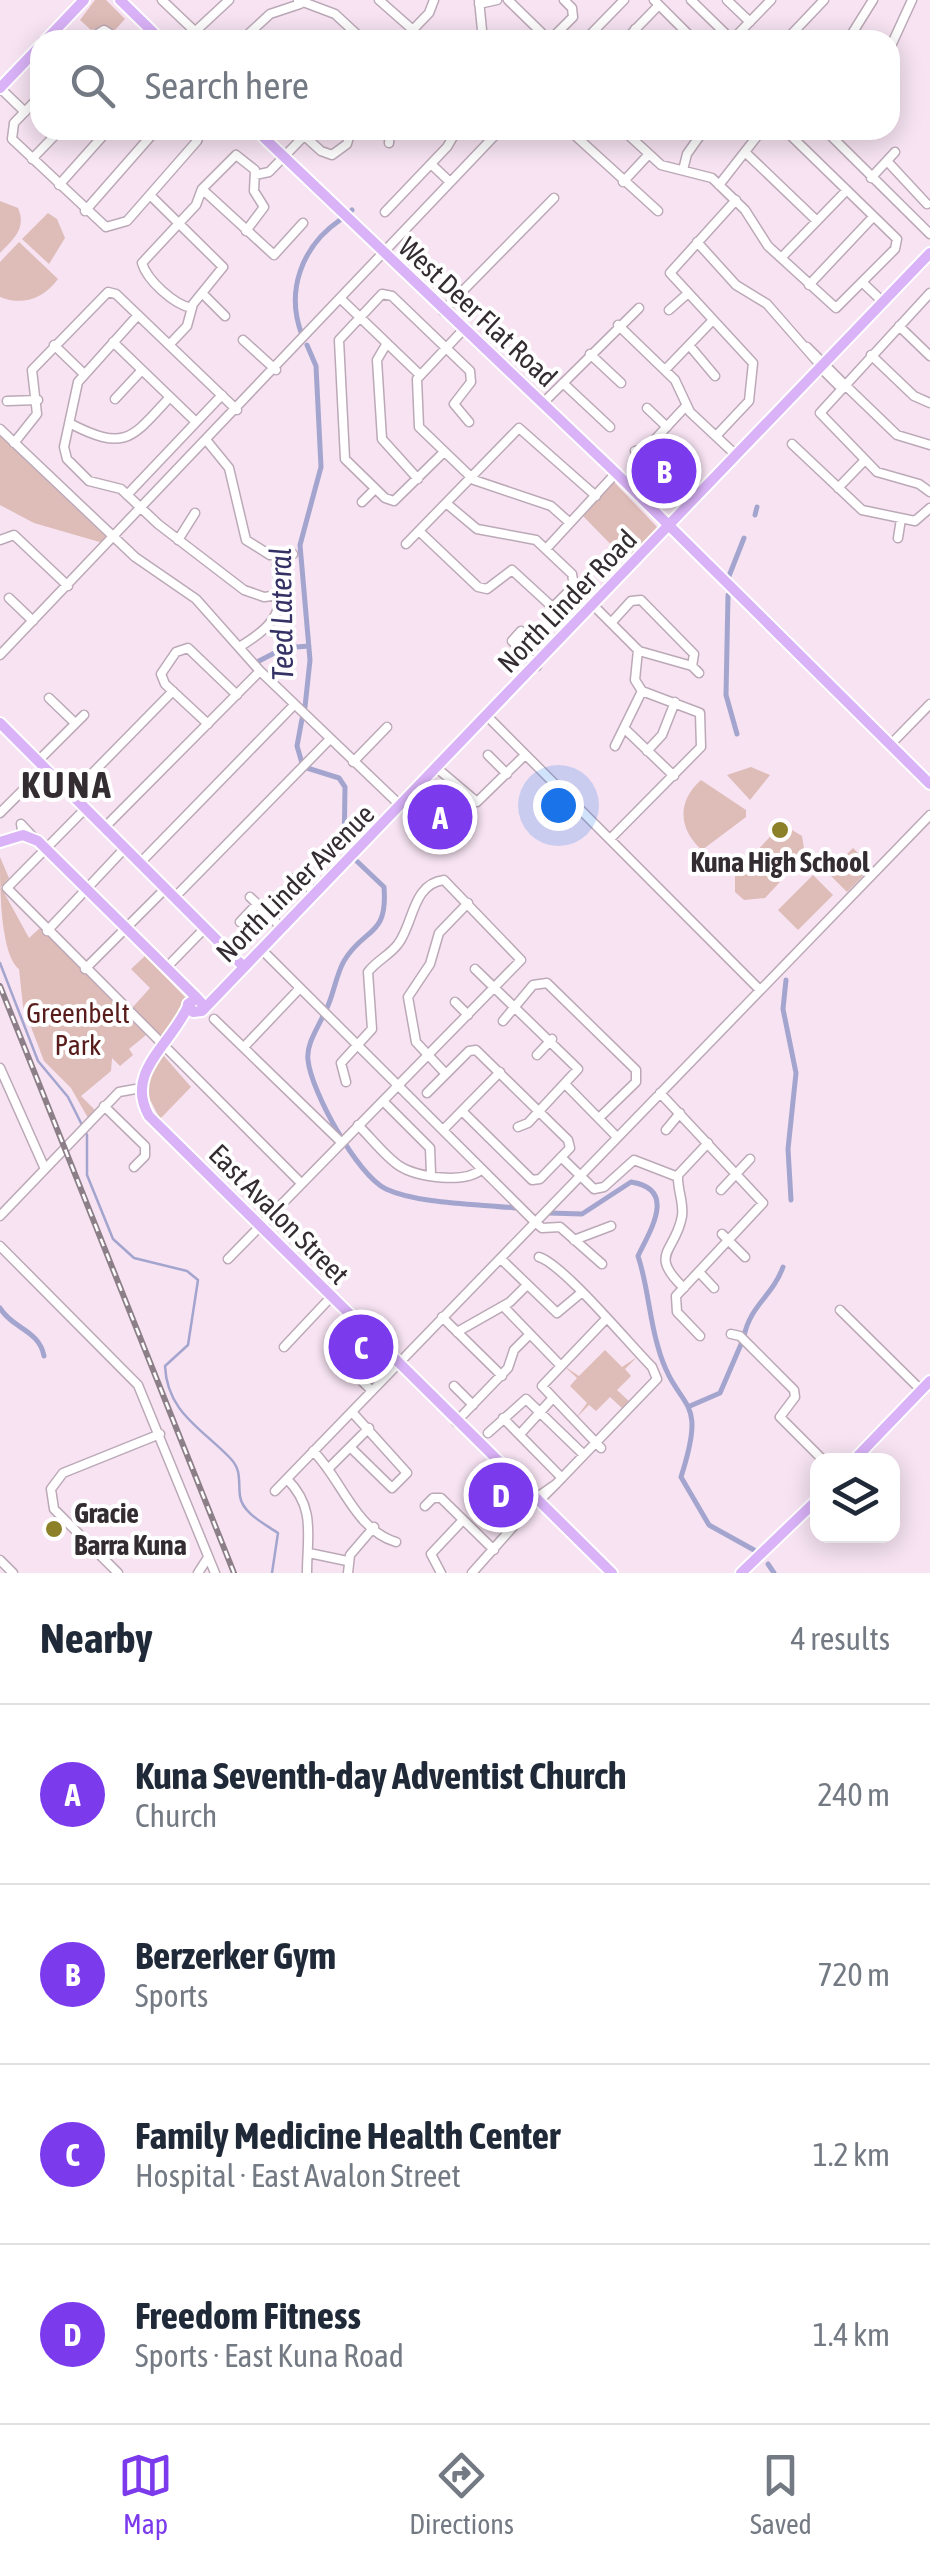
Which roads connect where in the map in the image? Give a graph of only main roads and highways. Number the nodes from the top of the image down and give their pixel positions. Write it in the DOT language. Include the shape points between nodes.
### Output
graph roads {
  1 [pos="84,0"];
  2 [pos="120,0"];
  3 [pos="56,30"];
  4 [pos="152,30"];
  5 [pos="30,56"];
  6 [pos="0,88"];
  7 [pos="266,140"];
  8 [pos="930,252"];
  9 [pos="670,526"];
  10 [pos="0,723"];
  11 [pos="930,784"];
  12 [pos="402,807"];
  13 [pos="0,842"];
  14 [pos="244,967"];
  15 [pos="197,1005"];
  16 [pos="141,1088"];
  17 [pos="930,1380"];
  18 [pos="861,1453"];
  19 [pos="810,1506"];
  20 [pos="612,1573"];
  21 [pos="741,1573"];
  1 -- 3 [label="main road"];
  2 -- 4 [label="main road"];
  5 -- 6 [label="main road"];
  7 -- 9 [label="main road, West Deer Flat Road"];
  8 -- 9 [label="main road, North Linder Road"];
  9 -- 11 [label="main road, West Deer Flat Road"];
  9 -- 12 [label="main road, North Linder Road"];
  10 -- 14 [label="main road"];
  12 -- 14 [label="main road, North Linder Avenue"];
  13 -- 15 [label="main road" via="26,832 46,848"];
  14 -- 15 [label="main road, North Linder Avenue"];
  15 -- 16 [label="main road, North Linder Avenue" via="146,1068"];
  16 -- 20 [label="main road, East Avalon Street" via="149,1116"];
  17 -- 18 [label="main road"];
  19 -- 21 [label="main road"];
}
